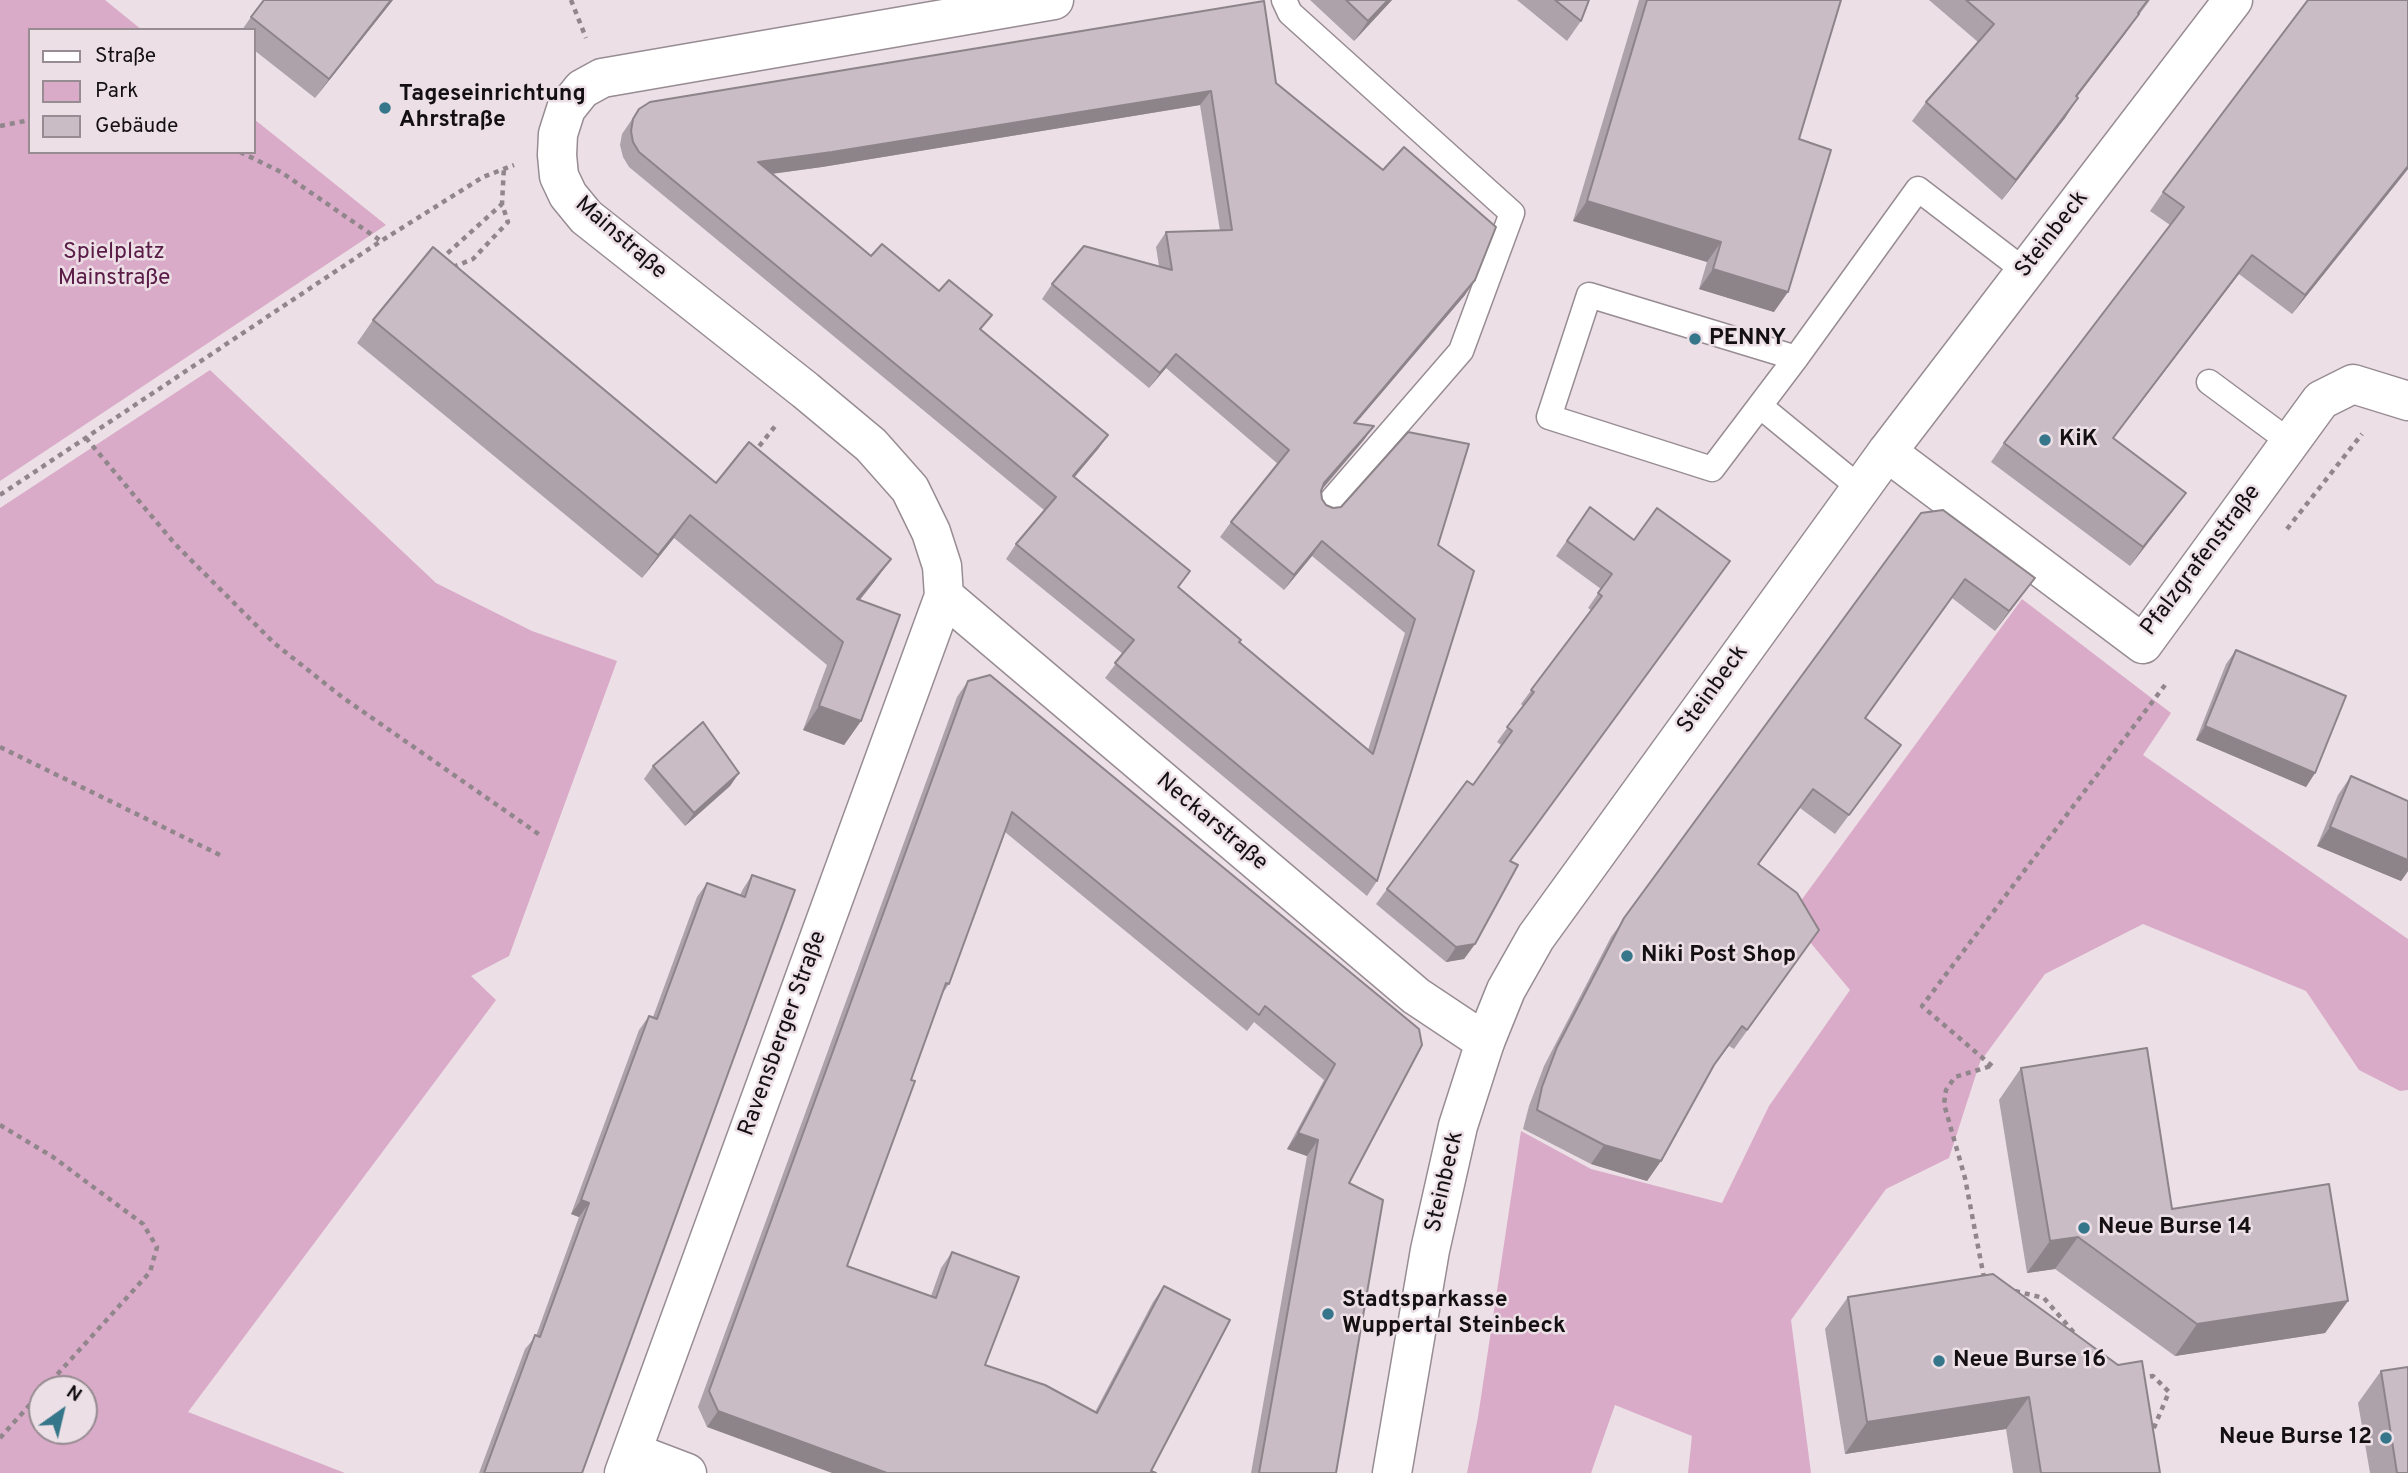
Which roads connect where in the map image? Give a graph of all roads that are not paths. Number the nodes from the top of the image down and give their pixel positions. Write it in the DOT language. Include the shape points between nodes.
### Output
graph roads {
  1 [pos="1054,0"];
  2 [pos="1284,0"];
  3 [pos="2233,0"];
  4 [pos="2025,271"];
  5 [pos="1797,358"];
  6 [pos="2209,382"];
  7 [pos="2408,401"];
  8 [pos="1760,406"];
  9 [pos="2290,442"];
  10 [pos="1887,452"];
  11 [pos="1860,488"];
  12 [pos="1325,508"];
  13 [pos="944,596"];
  14 [pos="1485,1042"];
  15 [pos="628,1463"];
  16 [pos="687,1473"];
  17 [pos="1392,1473"];
  1 -- 13 [label="street, Mainstraße" via="602,78 582,89 566,110 558,134 559,176 586,217 871,445 910,489 931,531 942,566"];
  2 -- 12 [label="lane" via="1290,13 1512,213 1461,351"];
  3 -- 4 [label="street, Steinbeck"];
  4 -- 5 [label="lane" via="1918,189"];
  4 -- 10 [label="street, Steinbeck"];
  5 -- 8 [label="lane"];
  5 -- 8 [label="lane" via="1588,295 1549,417 1712,469"];
  6 -- 9 [label="lane"];
  7 -- 9 [label="street, Pfalzgrafenstraße" via="2353,384 2321,400"];
  8 -- 11 [label="lane"];
  9 -- 10 [label="street, Pfalzgrafenstraße" via="2143,644"];
  10 -- 11 [label="street, Steinbeck"];
  11 -- 14 [label="street, Steinbeck" via="1536,937 1506,990"];
  13 -- 14 [label="street, Neckarstraße" via="1416,996"];
  13 -- 15 [label="street, Ravensberger Straße"];
  14 -- 17 [label="street, Steinbeck" via="1458,1126 1430,1250"];
  15 -- 16 [label="street"];
}
